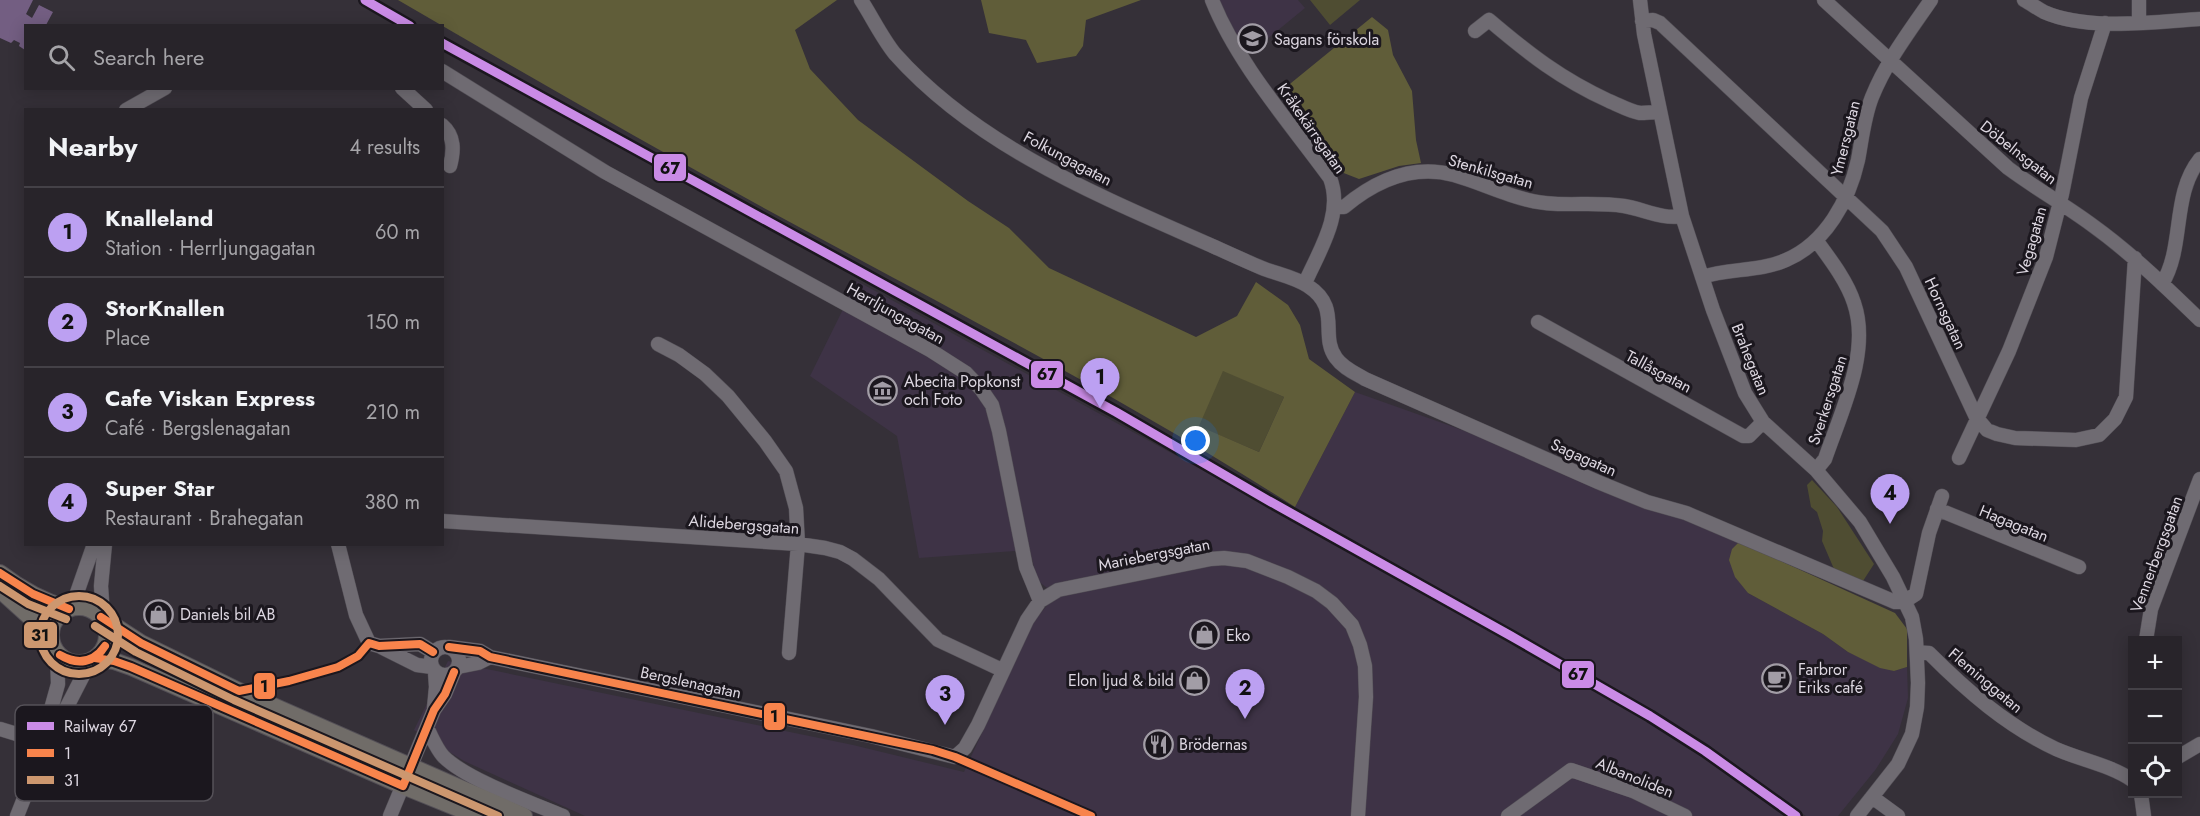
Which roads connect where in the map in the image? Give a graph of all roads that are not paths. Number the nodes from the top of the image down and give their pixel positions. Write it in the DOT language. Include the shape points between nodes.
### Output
graph roads {
  1 [pos="861,0"];
  2 [pos="1212,0"];
  3 [pos="1640,0"];
  4 [pos="1824,0"];
  5 [pos="1931,0"];
  6 [pos="2024,0"];
  7 [pos="2139,0"];
  8 [pos="2200,19"];
  9 [pos="1642,21"];
  10 [pos="2105,23"];
  11 [pos="2139,23"];
  12 [pos="1475,31"];
  13 [pos="1891,60"];
  14 [pos="444,72"];
  15 [pos="161,90"];
  16 [pos="404,90"];
  17 [pos="130,108"];
  18 [pos="424,108"];
  19 [pos="1659,112"];
  20 [pos="444,127"];
  21 [pos="2200,159"];
  22 [pos="450,166"];
  23 [pos="1846,196"];
  24 [pos="2060,203"];
  25 [pos="1335,206"];
  26 [pos="1682,216"];
  27 [pos="1816,240"];
  28 [pos="2135,258"];
  29 [pos="1702,277"];
  30 [pos="1305,283"];
  31 [pos="2162,285"];
  32 [pos="2198,315"];
  33 [pos="1538,322"];
  34 [pos="658,344"];
  35 [pos="1976,417"];
  36 [pos="1763,422"];
  37 [pos="1959,458"];
  38 [pos="1816,470"];
  39 [pos="2200,479"];
  40 [pos="444,521"];
  41 [pos="798,544"];
  42 [pos="93,546"];
  43 [pos="105,546"];
  44 [pos="338,546"];
  45 [pos="2079,567"];
  46 [pos="0,573"];
  47 [pos="0,590"];
  48 [pos="1040,601"];
  49 [pos="1905,601"];
  50 [pos="70,608"];
  51 [pos="100,616"];
  52 [pos="51,636"];
  53 [pos="2147,636"];
  54 [pos="380,646"];
  55 [pos="449,647"];
  56 [pos="433,652"];
  57 [pos="1917,652"];
  58 [pos="57,653"];
  59 [pos="789,653"];
  60 [pos="490,657"];
  61 [pos="93,659"];
  62 [pos="433,669"];
  63 [pos="456,670"];
  64 [pos="1002,670"];
  65 [pos="52,705"];
  66 [pos="68,705"];
  67 [pos="434,710"];
  68 [pos="427,728"];
  69 [pos="0,729"];
  70 [pos="15,733"];
  71 [pos="2200,744"];
  72 [pos="2182,755"];
  73 [pos="411,766"];
  74 [pos="2128,777"];
  75 [pos="403,786"];
  76 [pos="1872,797"];
  77 [pos="2142,798"];
  78 [pos="23,801"];
  79 [pos="17,816"];
  80 [pos="390,816"];
  81 [pos="477,816"];
  82 [pos="524,816"];
  83 [pos="563,816"];
  84 [pos="1358,816"];
  85 [pos="1508,816"];
  86 [pos="1685,816"];
  87 [pos="1857,816"];
  88 [pos="1898,816"];
  89 [pos="2144,816"];
  1 -- 30 [label="street, Folkungagatan" via="894,52 971,123 1143,216"];
  2 -- 25 [label="street, Kråkekärrsgatan" via="1227,32 1268,94 1330,178"];
  3 -- 9 [label="street, Brahegatan"];
  4 -- 13 [label="street, Döbelnsgatan"];
  5 -- 13 [label="street, Ymersgatan"];
  6 -- 10 [label="street" via="2054,15"];
  7 -- 11 [label="street"];
  8 -- 11 [label="street"];
  9 -- 19 [label="street, Brahegatan"];
  9 -- 23 [label="street, Hornsgatan" via="1660,23"];
  10 -- 11 [label="street"];
  10 -- 24 [label="street, Vegagatan" via="2080,98"];
  12 -- 19 [label="street" via="1489,20 1552,71 1579,87 1640,113"];
  13 -- 23 [label="street, Ymersgatan" via="1871,99"];
  13 -- 24 [label="street, Döbelnsgatan" via="2008,168"];
  14 -- 48 [label="street, Herrljungagatan" via="605,172 966,373 992,405 1026,567"];
  15 -- 17 [label="street"];
  16 -- 18 [label="street"];
  19 -- 26 [label="street, Brahegatan"];
  20 -- 22 [label="street" via="454,149"];
  21 -- 31 [label="street" via="2185,189 2174,249"];
  23 -- 27 [label="street, Ymersgatan"];
  23 -- 35 [label="street, Hornsgatan" via="1882,231 1906,267"];
  24 -- 28 [label="street, Döbelnsgatan"];
  24 -- 35 [label="street, Vegagatan" via="2029,304"];
  25 -- 26 [label="street, Stenkilsgatan" via="1344,207 1362,191 1401,174 1426,172 1452,175 1527,200 1607,203 1671,218"];
  25 -- 30 [label="street, Kråkekärrsgatan"];
  26 -- 29 [label="street, Brahegatan"];
  27 -- 29 [label="street, Ymersgatan" via="1802,252 1773,265"];
  27 -- 38 [label="street, Sverkersgatan" via="1850,293 1861,338 1856,367 1825,459"];
  28 -- 31 [label="street, Döbelnsgatan"];
  28 -- 35 [label="street, Hornsgatan" via="2126,397 2115,419 2099,435 2076,440 2015,438 1986,430"];
  29 -- 36 [label="street, Brahegatan" via="1745,393"];
  30 -- 49 [label="street, Sagagatan" via="1323,298 1331,351 1336,360 1365,379 1598,482 1686,513 1895,602"];
  31 -- 32 [label="street, Döbelnsgatan"];
  33 -- 36 [label="street, Tallåsgatan" via="1743,436 1749,436"];
  34 -- 41 [label="street" via="705,374 765,441 786,471 796,508"];
  35 -- 37 [label="street, Vegagatan"];
  36 -- 38 [label="street, Brahegatan"];
  38 -- 49 [label="street, Brahegatan" via="1860,522"];
  39 -- 53 [label="street, Vennerbergsgatan" via="2151,609"];
  40 -- 41 [label="street, Alidebergsgatan"];
  41 -- 59 [label="street"];
  41 -- 64 [label="street, Alidebergsgatan" via="840,552 853,559 879,579 938,640"];
  42 -- 50 [label="street"];
  43 -- 51 [label="street"];
  44 -- 54 [label="street" via="356,617 369,643"];
  45 -- 49 [label="street, Hagagatan" via="1940,503 1916,594"];
  46 -- 50 [label="main road" via="39,599"];
  47 -- 52 [label="main road"];
  48 -- 64 [label="street"];
  48 -- 84 [label="street, Mariebergsgatan" via="1058,591 1210,559 1247,561 1316,591 1352,625 1365,666"];
  49 -- 57 [label="street, Brahegatan" via="1912,617"];
  50 -- 51 [label="main road" via="86,607"];
  50 -- 52 [label="main road" via="54,621"];
  51 -- 61 [label="main road" via="107,641"];
  51 -- 73 [label="main road" via="141,643 239,691"];
  52 -- 58 [label="main road"];
  54 -- 56 [label="street" via="420,644"];
  54 -- 62 [label="street"];
  55 -- 56 [label="street"];
  55 -- 60 [label="street, Bergslenagatan" via="480,651"];
  55 -- 63 [label="street" via="459,657"];
  56 -- 62 [label="street"];
  57 -- 74 [label="street, Fleminggatan" via="1929,653 1967,690 2017,728 2078,759"];
  57 -- 76 [label="street, Brahegatan" via="1916,721 1912,734 1898,764"];
  58 -- 61 [label="main road" via="72,662"];
  58 -- 65 [label="street" via="58,684"];
  60 -- 63 [label="street, Bergslenagatan"];
  60 -- 64 [label="street, Bergslenagatan" via="955,757 978,725"];
  61 -- 66 [label="street"];
  61 -- 75 [label="main road" via="123,664"];
  62 -- 63 [label="street" via="444,675"];
  62 -- 67 [label="street"];
  63 -- 67 [label="street"];
  67 -- 68 [label="street"];
  68 -- 73 [label="street"];
  68 -- 83 [label="street" via="441,754 453,765"];
  69 -- 70 [label="street"];
  71 -- 72 [label="street"];
  73 -- 75 [label="street"];
  73 -- 82 [label="main road"];
  75 -- 80 [label="street"];
  75 -- 81 [label="main road"];
  76 -- 87 [label="street"];
  76 -- 88 [label="street"];
  77 -- 89 [label="street"];
  78 -- 79 [label="street"];
  85 -- 86 [label="street, Albanoliden" via="1571,770 1633,791"];
}
